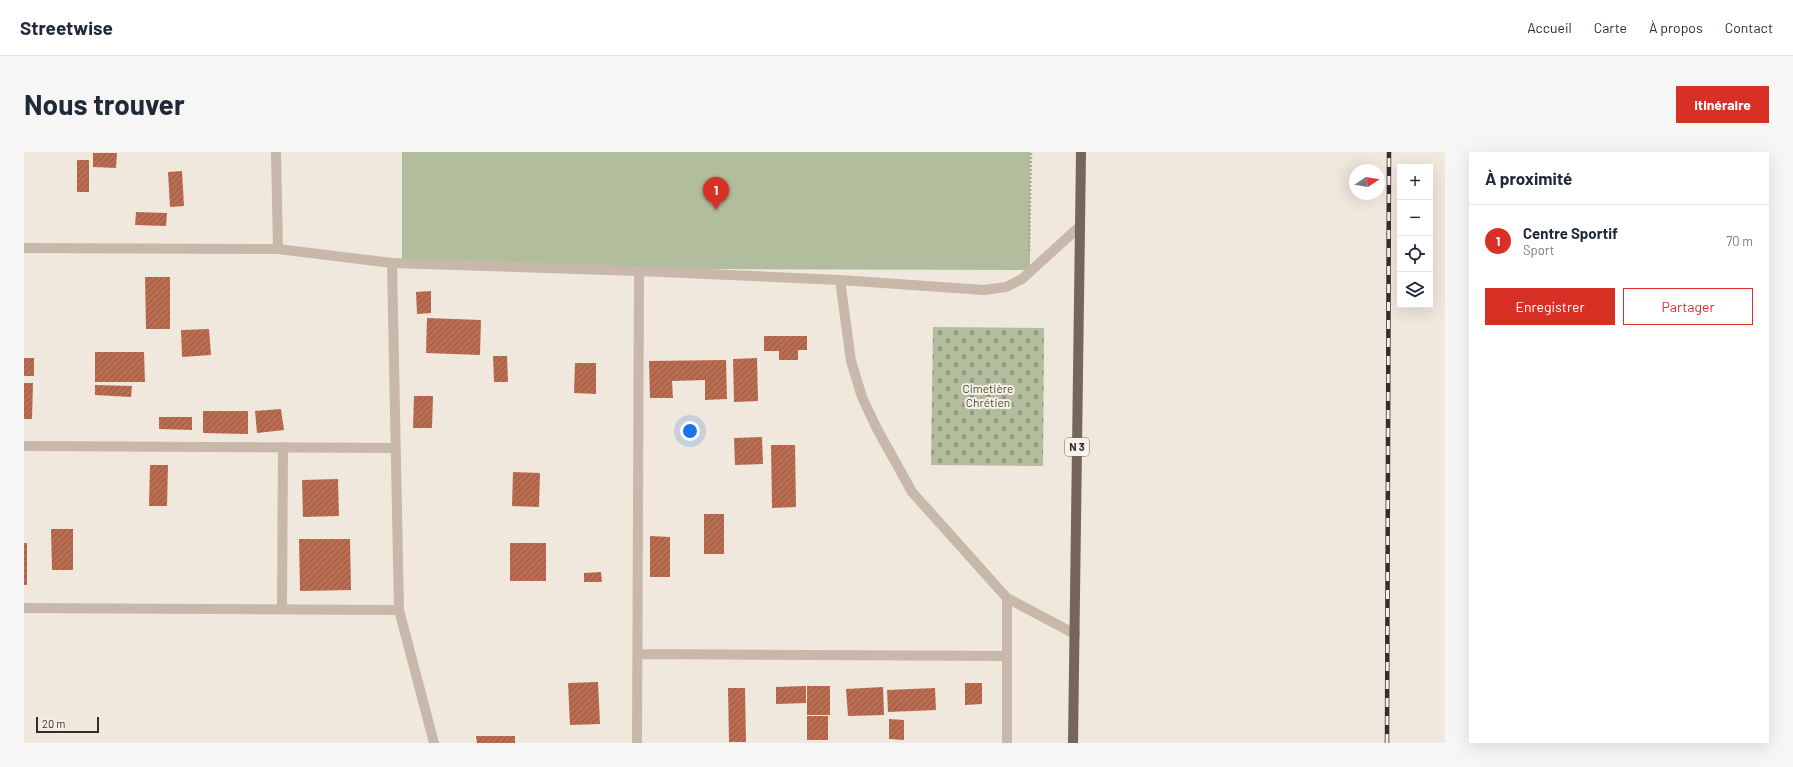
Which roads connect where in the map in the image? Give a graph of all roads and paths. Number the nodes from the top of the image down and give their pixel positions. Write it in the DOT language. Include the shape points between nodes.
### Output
graph roads {
  1 [pos="276,152"];
  2 [pos="1031,152"];
  3 [pos="1081,152"];
  4 [pos="1079,227"];
  5 [pos="24,248"];
  6 [pos="278,249"];
  7 [pos="392,263"];
  8 [pos="639,271"];
  9 [pos="1029,273"];
  10 [pos="840,280"];
  11 [pos="24,446"];
  12 [pos="282,447"];
  13 [pos="395,448"];
  14 [pos="1007,598"];
  15 [pos="24,608"];
  16 [pos="282,609"];
  17 [pos="399,610"];
  18 [pos="1075,634"];
  19 [pos="638,654"];
  20 [pos="1007,656"];
  21 [pos="434,743"];
  22 [pos="637,743"];
  23 [pos="1007,743"];
  24 [pos="1073,743"];
  1 -- 6 [label="street"];
  2 -- 9 [label="path"];
  3 -- 4 [label="main road, N 3"];
  4 -- 9 [label="street"];
  4 -- 18 [label="main road, N 3"];
  5 -- 6 [label="street"];
  6 -- 7 [label="street"];
  7 -- 8 [label="street"];
  7 -- 13 [label="street"];
  8 -- 10 [label="street"];
  8 -- 19 [label="street"];
  9 -- 10 [label="street" via="1006,287 984,290"];
  10 -- 14 [label="street" via="851,361 862,397 880,434 912,492"];
  11 -- 12 [label="street"];
  12 -- 13 [label="street"];
  12 -- 16 [label="street"];
  13 -- 17 [label="street"];
  14 -- 18 [label="street"];
  14 -- 20 [label="street"];
  15 -- 16 [label="street"];
  16 -- 17 [label="street"];
  17 -- 21 [label="street"];
  18 -- 24 [label="main road, N 3"];
  19 -- 20 [label="street"];
  19 -- 22 [label="street"];
  20 -- 23 [label="street"];
}
